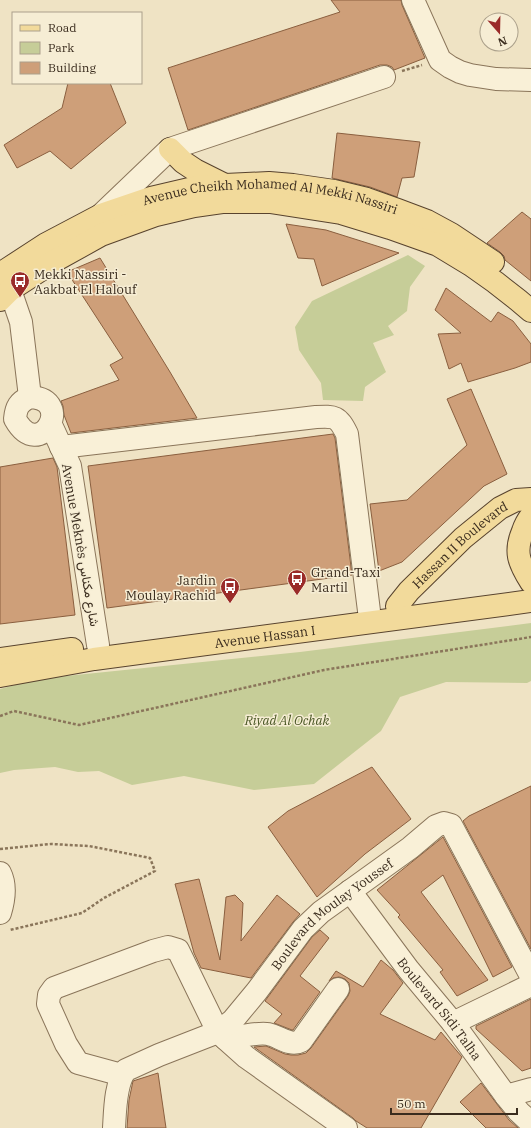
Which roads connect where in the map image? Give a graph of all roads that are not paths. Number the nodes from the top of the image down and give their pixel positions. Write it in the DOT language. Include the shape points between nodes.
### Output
graph roads {
  1 [pos="414,0"];
  2 [pos="384,77"];
  3 [pos="531,80"];
  4 [pos="170,149"];
  5 [pos="225,184"];
  6 [pos="101,215"];
  7 [pos="2,280"];
  8 [pos="531,294"];
  9 [pos="531,311"];
  10 [pos="30,397"];
  11 [pos="7,423"];
  12 [pos="51,425"];
  13 [pos="61,447"];
  14 [pos="531,498"];
  15 [pos="531,516"];
  16 [pos="531,582"];
  17 [pos="531,589"];
  18 [pos="531,601"];
  19 [pos="397,606"];
  20 [pos="369,610"];
  21 [pos="98,645"];
  22 [pos="0,659"];
  23 [pos="0,676"];
  24 [pos="0,873"];
  25 [pos="350,891"];
  26 [pos="4,921"];
  27 [pos="531,976"];
  28 [pos="531,985"];
  29 [pos="338,989"];
  30 [pos="453,1023"];
  31 [pos="222,1035"];
  32 [pos="122,1075"];
  33 [pos="531,1089"];
  34 [pos="506,1096"];
  35 [pos="531,1123"];
  36 [pos="114,1128"];
  37 [pos="346,1128"];
  1 -- 3 [label="street" via="440,60 455,70 470,75"];
  2 -- 4 [label="street"];
  4 -- 5 [label="main road" via="195,170"];
  4 -- 6 [label="street"];
  5 -- 6 [label="main road, Avenue Cheikh Mohamed Al Mekki Nassiri" via="198,187 151,198"];
  5 -- 8 [label="main road, Avenue Cheikh Mohamed Al Mekki Nassiri" via="269,183 334,191 398,210 451,234 489,259"];
  6 -- 7 [label="main road, Avenue Cheikh Mohamed Al Mekki Nassiri" via="46,244"];
  7 -- 9 [label="main road, Avenue Cheikh Mohamed Al Mekki Nassiri" via="56,260 101,235 156,215 222,202 270,202 341,213 438,245 472,265"];
  7 -- 10 [label="street" via="21,322"];
  10 -- 11 [label="street" via="22,401"];
  10 -- 12 [label="street" via="46,401 53,416"];
  11 -- 12 [label="street" via="29,434 45,431"];
  12 -- 13 [label="street, Avenue Meknès شارع مكناس"];
  13 -- 20 [label="street" via="331,416 338,420 346,434"];
  13 -- 21 [label="street, Avenue Meknès شارع مكناس" via="70,466"];
  14 -- 19 [label="main road, Hassan II Boulevard" via="516,500 500,508 463,538"];
  15 -- 16 [label="main road, Hassan II Boulevard" via="518,548 521,564"];
  17 -- 19 [label="main road, Avenue Hassan I"];
  18 -- 23 [label="main road, Avenue Hassan I" via="94,659"];
  19 -- 20 [label="main road, Avenue Hassan I"];
  20 -- 21 [label="main road, Avenue Hassan I"];
  21 -- 22 [label="main road, Avenue Hassan I"];
  24 -- 26 [label="street" via="4,886"];
  25 -- 27 [label="street, Boulevard Moulay Youssef" via="436,826 444,823 451,825"];
  25 -- 30 [label="street, Boulevard Sidi Talha" via="408,969"];
  25 -- 31 [label="street, Boulevard Moulay Youssef" via="303,929"];
  28 -- 30 [label="street"];
  29 -- 31 [label="street" via="297,1043 260,1033"];
  30 -- 34 [label="street, Boulevard Sidi Talha"];
  31 -- 32 [label="street, Boulevard Moulay Youssef" via="159,1055 126,1070"];
  31 -- 32 [label="street" via="178,950 168,947 54,988 48,1004 66,1044 78,1063"];
  31 -- 37 [label="street" via="246,1058"];
  32 -- 36 [label="street" via="117,1093"];
  33 -- 34 [label="street"];
  34 -- 35 [label="street, Boulevard Sidi Talha"];
}
